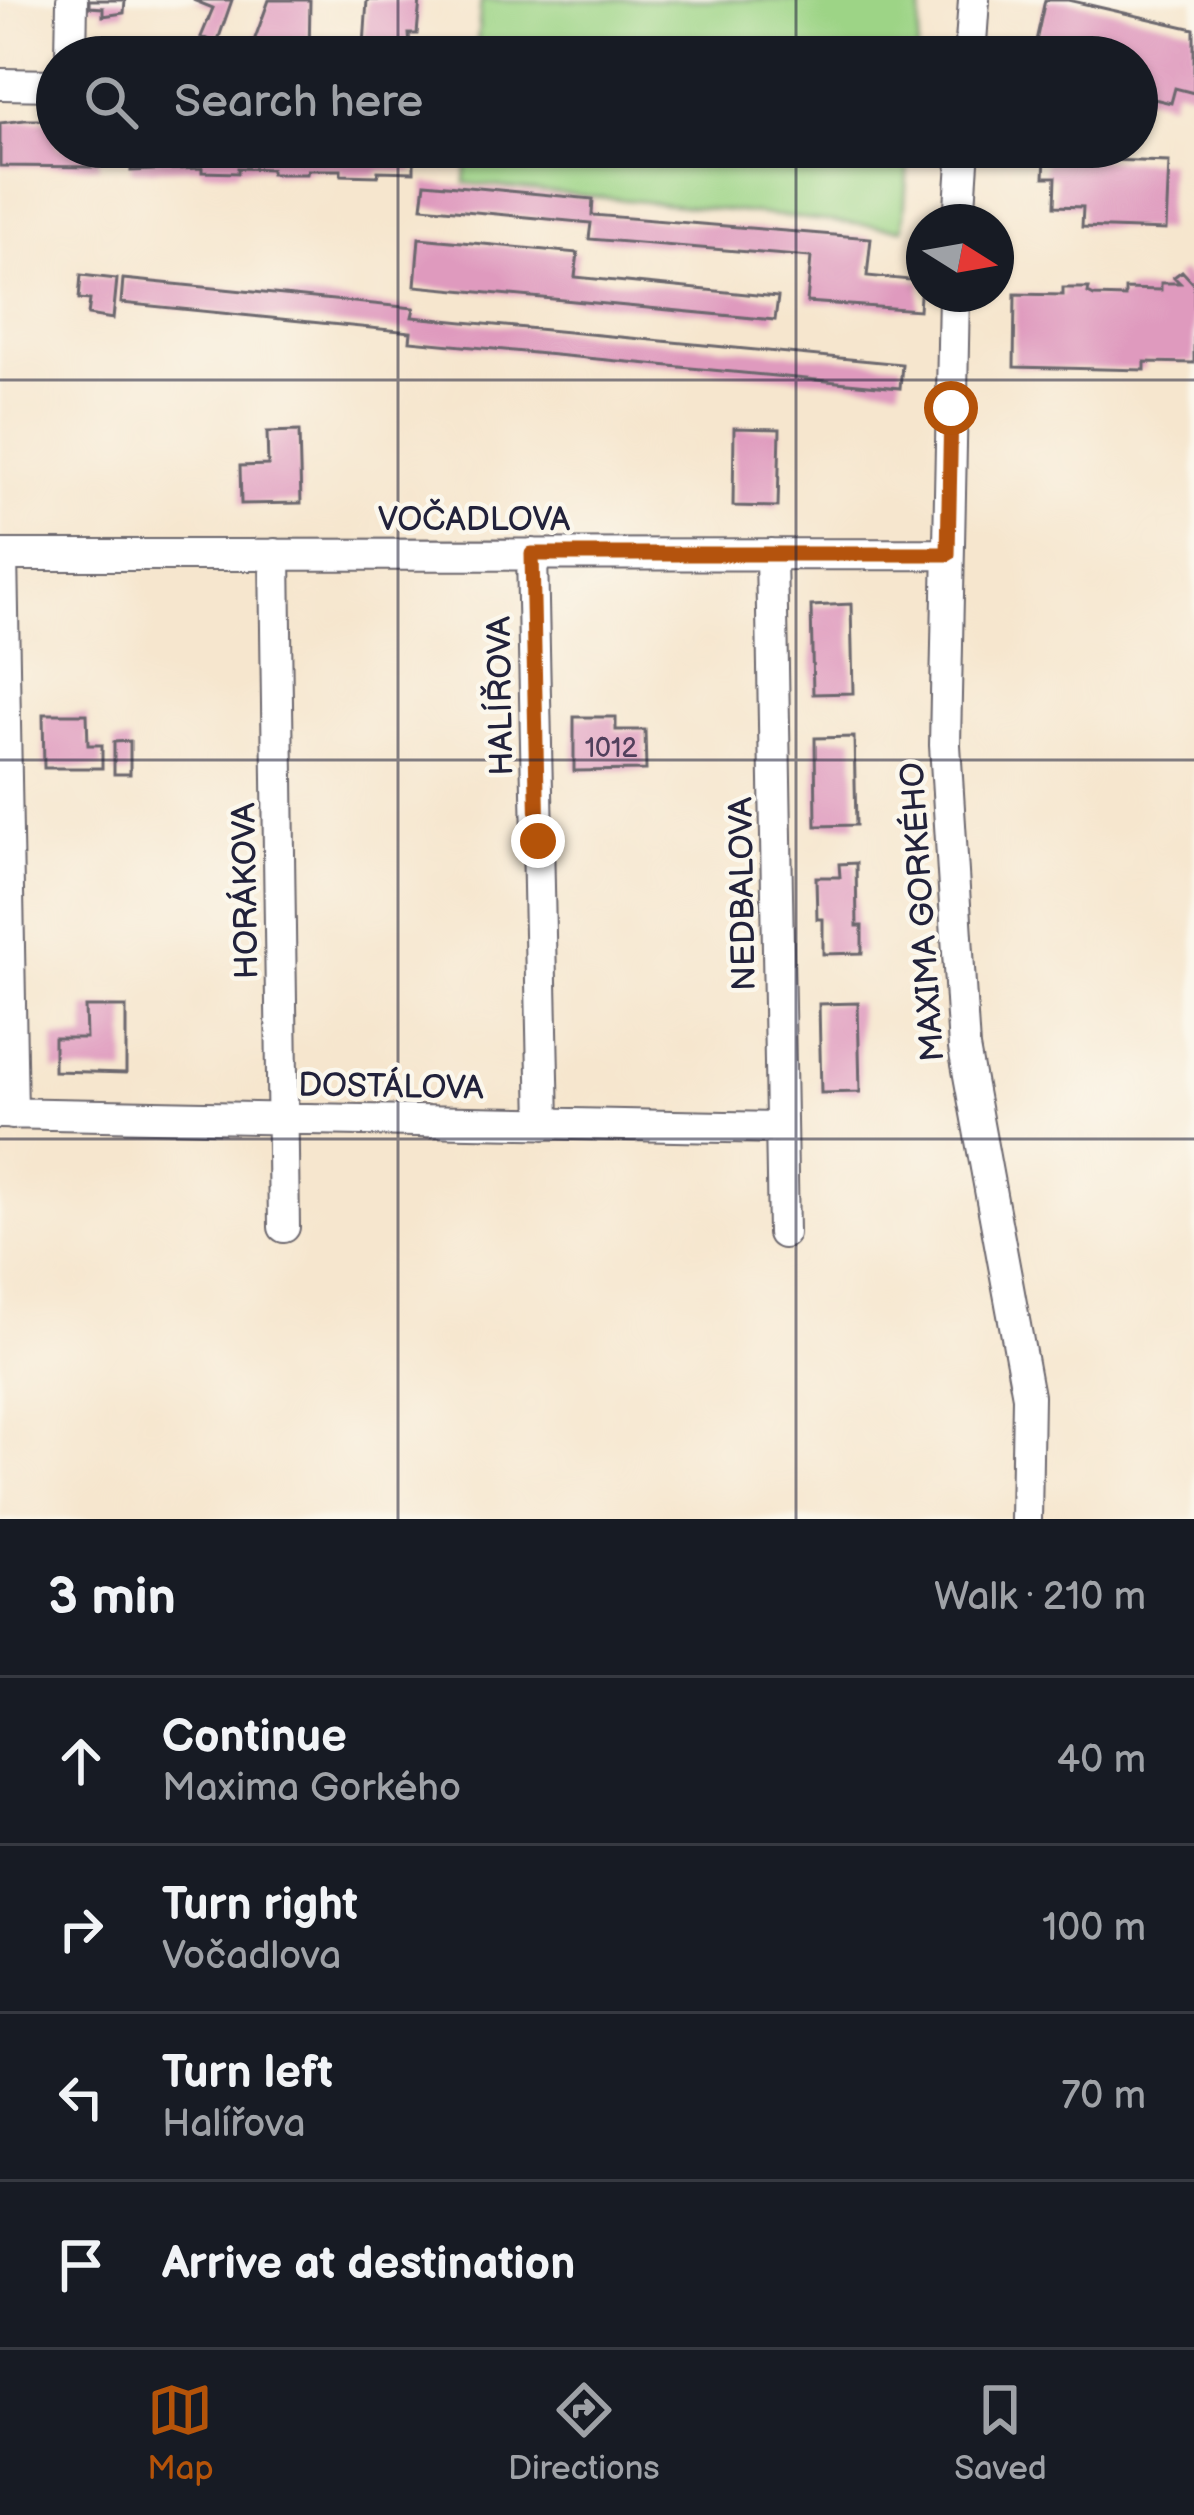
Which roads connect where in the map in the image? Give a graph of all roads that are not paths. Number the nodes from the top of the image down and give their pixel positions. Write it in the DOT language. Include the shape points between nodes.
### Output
graph roads {
  1 [pos="72,0"];
  2 [pos="974,0"];
  3 [pos="71,36"];
  4 [pos="971,36"];
  5 [pos="0,84"];
  6 [pos="36,85"];
  7 [pos="963,168"];
  8 [pos="960,204"];
  9 [pos="954,312"];
  10 [pos="275,554"];
  11 [pos="532,554"];
  12 [pos="771,554"];
  13 [pos="948,554"];
  14 [pos="1,555"];
  15 [pos="6,1113"];
  16 [pos="283,1119"];
  17 [pos="544,1124"];
  18 [pos="781,1129"];
  19 [pos="284,1227"];
  20 [pos="783,1233"];
  21 [pos="1026,1519"];
  1 -- 3 [label="street"];
  2 -- 4 [label="street"];
  5 -- 6 [label="street"];
  7 -- 8 [label="street"];
  9 -- 13 [label="street, MAXIMA GORKÉHO"];
  10 -- 11 [label="street, VOČADLOVA"];
  10 -- 14 [label="street, VOČADLOVA"];
  10 -- 16 [label="street, HORÁKOVA"];
  11 -- 12 [label="street, VOČADLOVA"];
  11 -- 17 [label="street, HALÍŘOVA"];
  12 -- 13 [label="street, VOČADLOVA"];
  12 -- 18 [label="street, NEDBALOVA"];
  13 -- 21 [label="street, MAXIMA GORKÉHO" via="945,745 964,1048 1028,1396"];
  14 -- 15 [label="street"];
  15 -- 16 [label="street, DOSTÁLOVA"];
  16 -- 17 [label="street, DOSTÁLOVA"];
  16 -- 19 [label="street, HORÁKOVA"];
  17 -- 18 [label="street, DOSTÁLOVA"];
  18 -- 20 [label="street, NEDBALOVA"];
}
